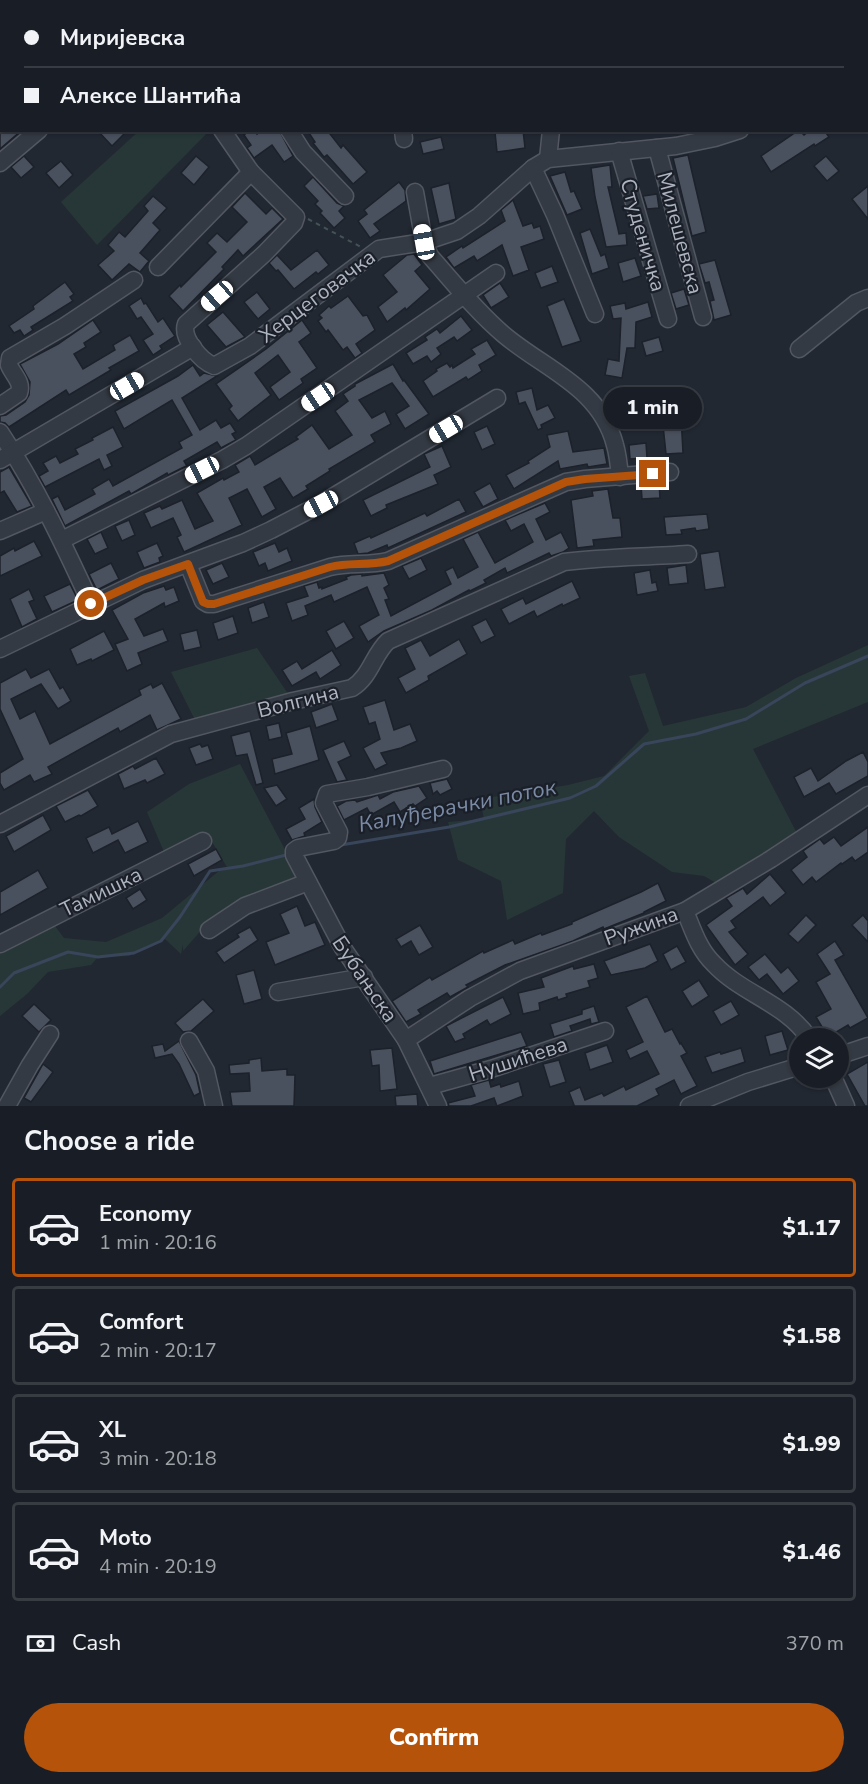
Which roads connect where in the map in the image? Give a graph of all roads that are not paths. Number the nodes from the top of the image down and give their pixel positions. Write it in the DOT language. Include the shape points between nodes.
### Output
graph roads {
  1 [pos="37,132"];
  2 [pos="223,132"];
  3 [pos="290,132"];
  4 [pos="550,132"];
  5 [pos="734,132"];
  6 [pos="657,148"];
  7 [pos="619,151"];
  8 [pos="0,163"];
  9 [pos="541,164"];
  10 [pos="251,172"];
  11 [pos="415,192"];
  12 [pos="345,195"];
  13 [pos="424,242"];
  14 [pos="158,267"];
  15 [pos="496,273"];
  16 [pos="134,280"];
  17 [pos="465,295"];
  18 [pos="868,298"];
  19 [pos="595,314"];
  20 [pos="703,317"];
  21 [pos="668,319"];
  22 [pos="193,347"];
  23 [pos="799,349"];
  24 [pos="497,398"];
  25 [pos="0,406"];
  26 [pos="0,432"];
  27 [pos="7,456"];
  28 [pos="670,472"];
  29 [pos="620,477"];
  30 [pos="46,511"];
  31 [pos="0,531"];
  32 [pos="62,540"];
  33 [pos="688,554"];
  34 [pos="188,564"];
  35 [pos="91,604"];
  36 [pos="0,649"];
  37 [pos="443,770"];
  38 [pos="868,795"];
  39 [pos="0,824"];
  40 [pos="203,841"];
  41 [pos="308,882"];
  42 [pos="685,912"];
  43 [pos="209,930"];
  44 [pos="0,944"];
  45 [pos="364,976"];
  46 [pos="278,992"];
  47 [pos="802,1028"];
  48 [pos="605,1031"];
  49 [pos="50,1034"];
  50 [pos="406,1040"];
  51 [pos="189,1041"];
  52 [pos="868,1046"];
  53 [pos="849,1052"];
  54 [pos="789,1069"];
  55 [pos="430,1086"];
  56 [pos="837,1088"];
  57 [pos="7,1106"];
  58 [pos="214,1106"];
  59 [pos="438,1106"];
  60 [pos="689,1106"];
  61 [pos="846,1106"];
  1 -- 8 [label="street"];
  2 -- 10 [label="street"];
  3 -- 12 [label="street" via="303,152"];
  4 -- 9 [label="street"];
  5 -- 6 [label="street"];
  6 -- 7 [label="street"];
  6 -- 20 [label="street, Милешевска"];
  7 -- 9 [label="street"];
  7 -- 21 [label="street, Студеничка"];
  9 -- 13 [label="street, Херцеговачка" via="466,225"];
  9 -- 19 [label="street" via="555,215"];
  10 -- 14 [label="street"];
  10 -- 22 [label="street" via="296,216 294,223 186,324 185,335"];
  11 -- 13 [label="street"];
  13 -- 17 [label="street" via="430,256"];
  13 -- 22 [label="street, Херцеговачка" via="379,249 250,346 219,364 209,364"];
  15 -- 17 [label="street"];
  16 -- 25 [label="street" via="10,358 9,365 21,389"];
  17 -- 29 [label="street" via="505,336 592,400 613,439"];
  17 -- 32 [label="street" via="246,446"];
  18 -- 23 [label="street" via="856,303"];
  22 -- 27 [label="street"];
  24 -- 34 [label="street" via="321,504 243,543"];
  26 -- 27 [label="street"];
  27 -- 30 [label="street"];
  28 -- 29 [label="street"];
  29 -- 34 [label="street" via="566,482 388,561 330,567 214,604 203,602"];
  30 -- 31 [label="street"];
  30 -- 32 [label="street"];
  32 -- 35 [label="street"];
  33 -- 39 [label="street, Волгина" via="564,562 388,641 368,674 352,688 171,734"];
  34 -- 35 [label="street"];
  35 -- 36 [label="street"];
  37 -- 41 [label="street, Бубањска" via="327,794 324,803 339,832 338,838 294,851"];
  38 -- 42 [label="street, Ружина"];
  40 -- 44 [label="street, Тамишка"];
  41 -- 43 [label="street" via="245,906"];
  41 -- 45 [label="street, Бубањска" via="343,948"];
  42 -- 47 [label="street" via="701,947 715,966"];
  42 -- 50 [label="street, Ружина" via="520,971"];
  45 -- 46 [label="street"];
  45 -- 50 [label="street, Бубањска"];
  48 -- 55 [label="street, Нушићева"];
  49 -- 57 [label="street"];
  50 -- 55 [label="street, Бубањска"];
  51 -- 58 [label="street" via="206,1071"];
  52 -- 53 [label="street"];
  54 -- 60 [label="street"];
  55 -- 59 [label="street, Бубањска"];
  56 -- 61 [label="street"];
}
